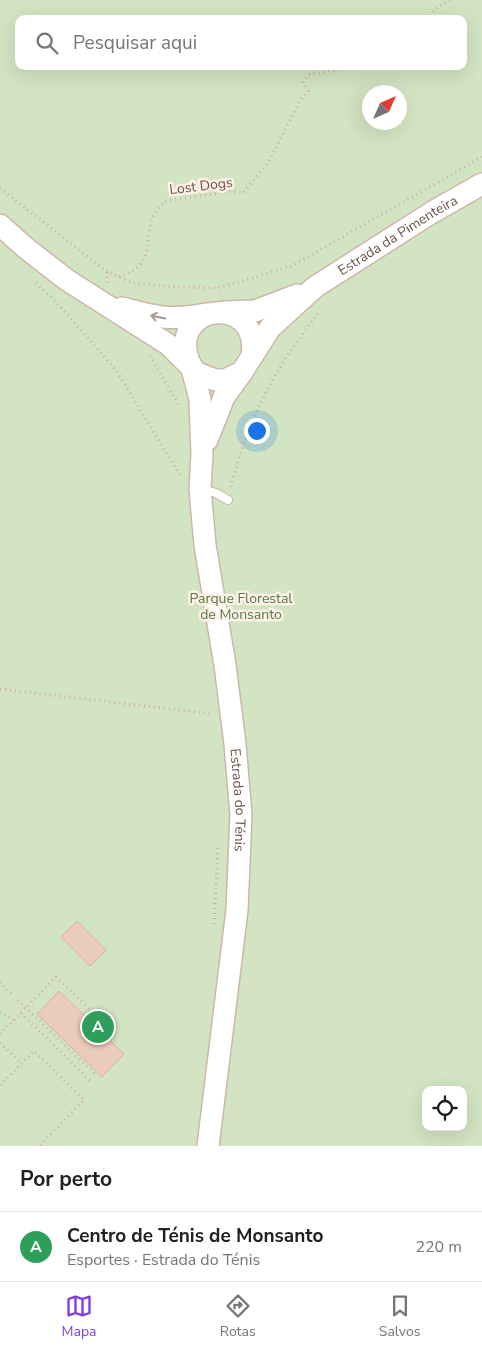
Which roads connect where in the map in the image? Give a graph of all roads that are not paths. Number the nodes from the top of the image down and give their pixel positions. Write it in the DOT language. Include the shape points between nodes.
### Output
graph roads {
  1 [pos="482,184"];
  2 [pos="0,225"];
  3 [pos="320,297"];
  4 [pos="107,304"];
  5 [pos="216,313"];
  6 [pos="190,364"];
  7 [pos="247,364"];
  8 [pos="202,454"];
  9 [pos="191,488"];
  10 [pos="228,500"];
  11 [pos="208,1146"];
  1 -- 3 [label="main road, Estrada da Pimenteira" via="431,213"];
  2 -- 4 [label="main road, Estrada da Pimenteira" via="47,265"];
  3 -- 5 [label="main road, Estrada da Pimenteira" via="256,311"];
  3 -- 7 [label="main road, Estrada da Pimenteira" via="270,328"];
  5 -- 4 [label="main road, Estrada da Pimenteira, one-way" via="178,319 160,318"];
  4 -- 6 [label="main road, Estrada da Pimenteira" via="169,345"];
  5 -- 6 [label="main road" via="191,326 185,344"];
  5 -- 7 [label="main road" via="243,321 249,328 252,337"];
  6 -- 7 [label="main road, Estrada da Pimenteira" via="197,373 215,380 234,377"];
  6 -- 8 [label="main road, Estrada do Ténis" via="200,399"];
  7 -- 8 [label="main road, Estrada do Ténis" via="224,397"];
  8 -- 9 [label="main road, Estrada do Ténis"];
  9 -- 10 [label="lane" via="216,493"];
  9 -- 11 [label="main road, Estrada do Ténis" via="225,664 240,816 237,910"];
}
